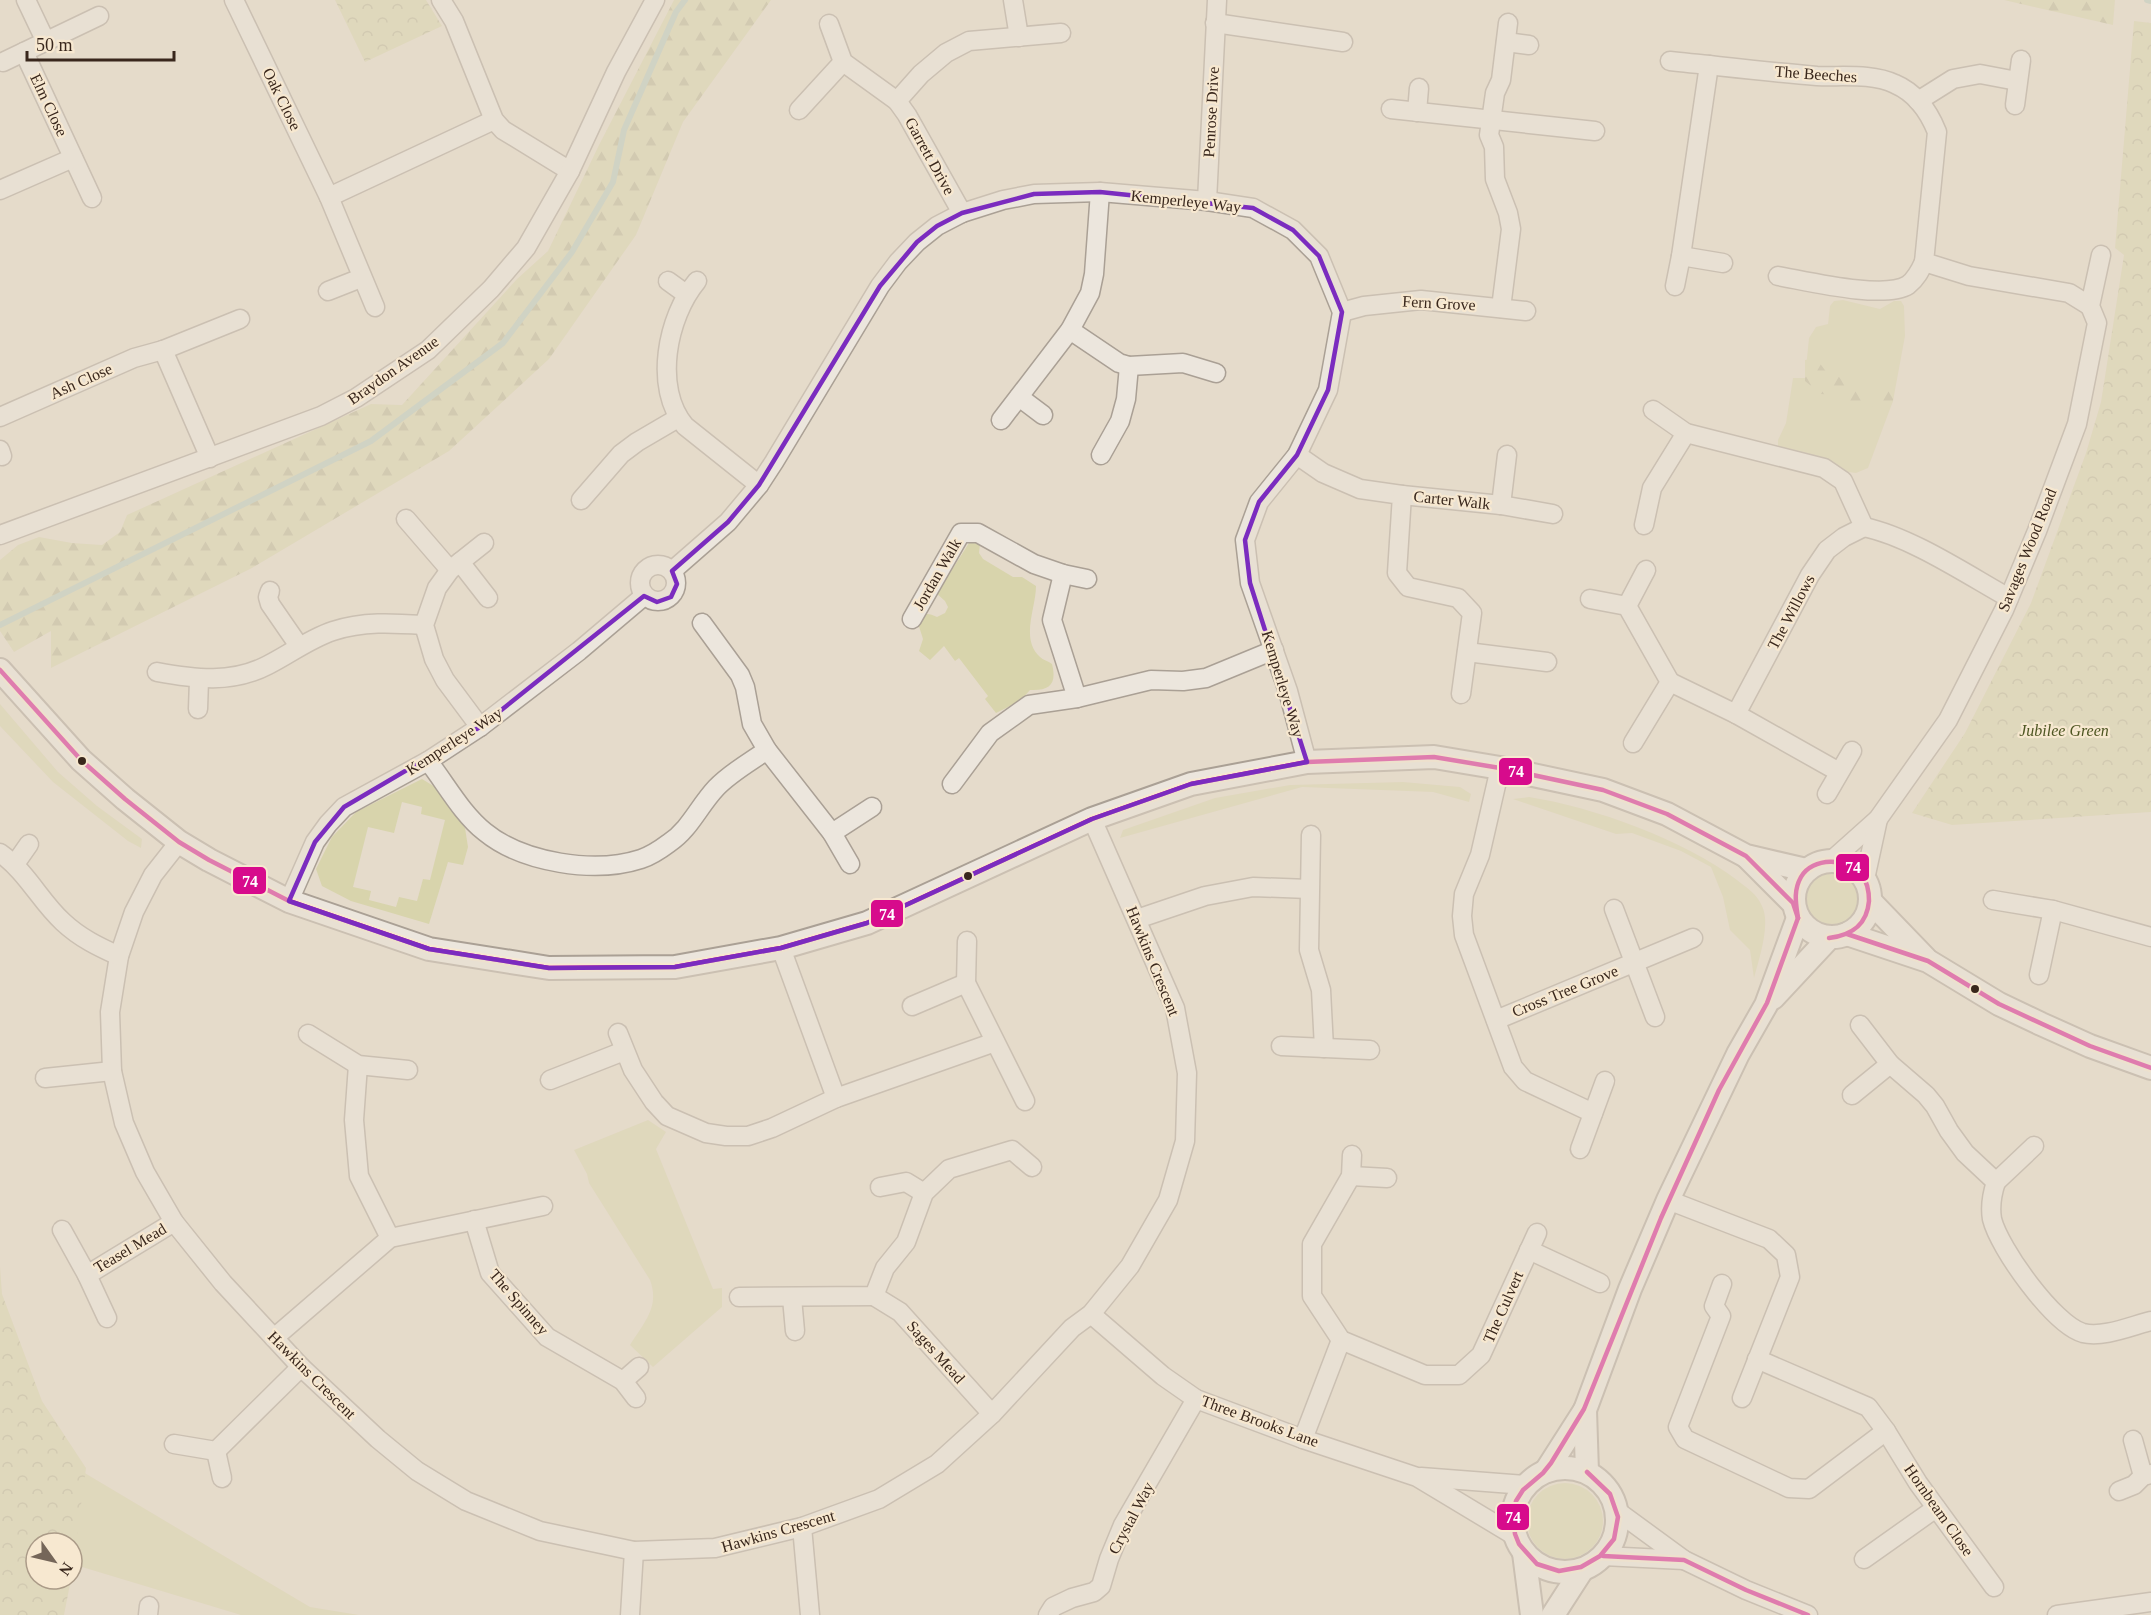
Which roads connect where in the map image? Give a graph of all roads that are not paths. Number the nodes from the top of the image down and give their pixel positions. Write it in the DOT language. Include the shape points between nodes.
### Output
graph roads {
  1 [pos="26,0"];
  2 [pos="234,0"];
  3 [pos="441,0"];
  4 [pos="655,0"];
  5 [pos="1013,0"];
  6 [pos="1217,0"];
  7 [pos="99,16"];
  8 [pos="1215,23"];
  9 [pos="1508,23"];
  10 [pos="829,24"];
  11 [pos="1061,33"];
  12 [pos="1019,37"];
  13 [pos="46,42"];
  14 [pos="1343,42"];
  15 [pos="1506,42"];
  16 [pos="1529,45"];
  17 [pos="24,52"];
  18 [pos="2021,60"];
  19 [pos="1670,61"];
  20 [pos="843,62"];
  21 [pos="3,63"];
  22 [pos="1708,65"];
  23 [pos="2017,81"];
  24 [pos="1419,88"];
  25 [pos="897,100"];
  26 [pos="1918,101"];
  27 [pos="2015,105"];
  28 [pos="1391,109"];
  29 [pos="799,110"];
  30 [pos="1417,112"];
  31 [pos="1490,119"];
  32 [pos="495,120"];
  33 [pos="1595,131"];
  34 [pos="73,158"];
  35 [pos="570,171"];
  36 [pos="0,190"];
  37 [pos="1100,192"];
  38 [pos="329,197"];
  39 [pos="92,198"];
  40 [pos="1207,201"];
  41 [pos="962,213"];
  42 [pos="2102,255"];
  43 [pos="1681,256"];
  44 [pos="1924,262"];
  45 [pos="1723,263"];
  46 [pos="1778,276"];
  47 [pos="361,278"];
  48 [pos="668,281"];
  49 [pos="1675,286"];
  50 [pos="328,291"];
  51 [pos="2090,306"];
  52 [pos="375,307"];
  53 [pos="1501,308"];
  54 [pos="1526,311"];
  55 [pos="1342,312"];
  56 [pos="240,319"];
  57 [pos="1071,330"];
  58 [pos="163,350"];
  59 [pos="1129,366"];
  60 [pos="1216,373"];
  61 [pos="1019,397"];
  62 [pos="1653,410"];
  63 [pos="1042,415"];
  64 [pos="0,417"];
  65 [pos="678,418"];
  66 [pos="1001,420"];
  67 [pos="1686,433"];
  68 [pos="1297,454"];
  69 [pos="1101,455"];
  70 [pos="1507,455"];
  71 [pos="210,458"];
  72 [pos="759,485"];
  73 [pos="1402,495"];
  74 [pos="581,500"];
  75 [pos="1501,505"];
  76 [pos="1553,514"];
  77 [pos="406,519"];
  78 [pos="1644,525"];
  79 [pos="1864,527"];
  80 [pos="1,534"];
  81 [pos="484,543"];
  82 [pos="455,566"];
  83 [pos="672,570"];
  84 [pos="1646,570"];
  85 [pos="1063,574"];
  86 [pos="1087,579"];
  87 [pos="270,591"];
  88 [pos="644,596"];
  89 [pos="488,598"];
  90 [pos="2009,598"];
  91 [pos="1590,599"];
  92 [pos="1627,606"];
  93 [pos="912,619"];
  94 [pos="702,623"];
  95 [pos="424,625"];
  96 [pos="300,646"];
  97 [pos="1274,650"];
  98 [pos="1467,652"];
  99 [pos="1547,662"];
  100 [pos="0,670"];
  101 [pos="157,672"];
  102 [pos="199,680"];
  103 [pos="1670,681"];
  104 [pos="1461,694"];
  105 [pos="1077,698"];
  106 [pos="198,709"];
  107 [pos="1736,714"];
  108 [pos="480,727"];
  109 [pos="1633,743"];
  110 [pos="767,750"];
  111 [pos="1852,751"];
  112 [pos="429,761"];
  113 [pos="1307,762"];
  114 [pos="1500,768"];
  115 [pos="1839,772"];
  116 [pos="952,784"];
  117 [pos="1827,794"];
  118 [pos="872,807"];
  119 [pos="1092,819"];
  120 [pos="1878,819"];
  121 [pos="832,833"];
  122 [pos="1311,835"];
  123 [pos="179,842"];
  124 [pos="29,844"];
  125 [pos="1746,856"];
  126 [pos="8,859"];
  127 [pos="1831,861"];
  128 [pos="850,864"];
  129 [pos="1806,870"];
  130 [pos="1865,879"];
  131 [pos="1309,889"];
  132 [pos="1993,900"];
  133 [pos="289,901"];
  134 [pos="1870,902"];
  135 [pos="1614,909"];
  136 [pos="1796,910"];
  137 [pos="2053,910"];
  138 [pos="1137,919"];
  139 [pos="1838,936"];
  140 [pos="1693,938"];
  141 [pos="2151,938"];
  142 [pos="967,941"];
  143 [pos="780,948"];
  144 [pos="119,956"];
  145 [pos="1928,961"];
  146 [pos="1635,963"];
  147 [pos="2039,975"];
  148 [pos="966,983"];
  149 [pos="1766,1005"];
  150 [pos="912,1006"];
  151 [pos="1655,1017"];
  152 [pos="1496,1020"];
  153 [pos="1860,1025"];
  154 [pos="618,1033"];
  155 [pos="308,1034"];
  156 [pos="995,1042"];
  157 [pos="1281,1046"];
  158 [pos="1324,1048"];
  159 [pos="1370,1050"];
  160 [pos="624,1051"];
  161 [pos="1890,1064"];
  162 [pos="358,1065"];
  163 [pos="2151,1068"];
  164 [pos="408,1070"];
  165 [pos="112,1071"];
  166 [pos="45,1078"];
  167 [pos="550,1080"];
  168 [pos="1605,1081"];
  169 [pos="1852,1095"];
  170 [pos="836,1098"];
  171 [pos="1025,1101"];
  172 [pos="1593,1113"];
  173 [pos="2034,1146"];
  174 [pos="1580,1149"];
  175 [pos="1352,1155"];
  176 [pos="1032,1167"];
  177 [pos="1351,1176"];
  178 [pos="1387,1178"];
  179 [pos="1996,1182"];
  180 [pos="880,1187"];
  181 [pos="924,1193"];
  182 [pos="1668,1200"];
  183 [pos="543,1206"];
  184 [pos="474,1220"];
  185 [pos="174,1222"];
  186 [pos="62,1230"];
  187 [pos="390,1238"];
  188 [pos="87,1275"];
  189 [pos="1599,1283"];
  190 [pos="1722,1284"];
  191 [pos="874,1296"];
  192 [pos="740,1298"];
  193 [pos="792,1298"];
  194 [pos="1091,1314"];
  195 [pos="107,1318"];
  196 [pos="2151,1321"];
  197 [pos="795,1331"];
  198 [pos="274,1338"];
  199 [pos="1341,1340"];
  200 [pos="1757,1359"];
  201 [pos="301,1367"];
  202 [pos="639,1367"];
  203 [pos="623,1381"];
  204 [pos="636,1398"];
  205 [pos="1742,1398"];
  206 [pos="1196,1399"];
  207 [pos="1585,1410"];
  208 [pos="992,1414"];
  209 [pos="1886,1431"];
  210 [pos="1303,1439"];
  211 [pos="2133,1440"];
  212 [pos="174,1444"];
  213 [pos="216,1451"];
  214 [pos="1546,1471"];
  215 [pos="1587,1472"];
  216 [pos="2147,1475"];
  217 [pos="1417,1477"];
  218 [pos="222,1478"];
  219 [pos="1525,1485"];
  220 [pos="2119,1491"];
  221 [pos="1936,1508"];
  222 [pos="1617,1511"];
  223 [pos="802,1527"];
  224 [pos="1520,1545"];
  225 [pos="634,1551"];
  226 [pos="1604,1556"];
  227 [pos="1864,1559"];
  228 [pos="1684,1560"];
  229 [pos="1582,1570"];
  230 [pos="1994,1587"];
  231 [pos="2151,1602"];
  232 [pos="630,1615"];
  233 [pos="810,1615"];
  234 [pos="1048,1615"];
  235 [pos="1532,1615"];
  236 [pos="1553,1615"];
  237 [pos="1808,1615"];
  238 [pos="2056,1615"];
  1 -- 13 [label="street"];
  2 -- 38 [label="street, Oak Close"];
  3 -- 32 [label="street" via="454,21"];
  4 -- 35 [label="street, Braydon Avenue"];
  5 -- 12 [label="street"];
  6 -- 8 [label="street, Penrose Drive"];
  7 -- 13 [label="street, Elm Close"];
  8 -- 14 [label="street"];
  8 -- 40 [label="street, Penrose Drive"];
  9 -- 15 [label="street"];
  10 -- 20 [label="street"];
  11 -- 12 [label="street, Garrett Drive"];
  12 -- 25 [label="street, Garrett Drive" via="969,41 946,53"];
  13 -- 17 [label="street, Elm Close"];
  15 -- 16 [label="street"];
  15 -- 31 [label="street"];
  17 -- 21 [label="street, Elm Close"];
  17 -- 34 [label="street, Elm Close"];
  18 -- 23 [label="street"];
  19 -- 22 [label="street, The Beeches"];
  20 -- 25 [label="street, Garrett Drive"];
  20 -- 29 [label="street"];
  22 -- 26 [label="street, The Beeches" via="1874,78 1895,84"];
  22 -- 43 [label="street"];
  23 -- 26 [label="street" via="1980,74 1953,79"];
  23 -- 27 [label="street"];
  24 -- 30 [label="street"];
  25 -- 41 [label="street, Garrett Drive"];
  26 -- 44 [label="street, The Beeches" via="1936,132"];
  28 -- 30 [label="street"];
  30 -- 31 [label="street"];
  31 -- 33 [label="street"];
  31 -- 53 [label="street" via="1495,179 1511,229"];
  32 -- 35 [label="street" via="503,130"];
  32 -- 38 [label="street"];
  34 -- 36 [label="street, Elm Close"];
  34 -- 39 [label="street, Elm Close"];
  35 -- 71 [label="street, Braydon Avenue" via="526,248 491,289 428,350 356,398 321,416"];
  37 -- 40 [label="street, Kemperleye Way"];
  37 -- 41 [label="street, Kemperleye Way" via="1034,194"];
  37 -- 57 [label="street" via="1094,274 1090,293"];
  38 -- 47 [label="street, Oak Close"];
  40 -- 55 [label="street, Kemperleye Way" via="1253,208 1293,230 1319,256"];
  41 -- 72 [label="street, Kemperleye Way" via="924,237 880,286"];
  42 -- 51 [label="street, Savages Wood Road"];
  43 -- 45 [label="street"];
  43 -- 49 [label="street"];
  44 -- 46 [label="street" via="1909,284 1888,291"];
  44 -- 51 [label="street" via="1969,276 2069,293"];
  47 -- 50 [label="street"];
  47 -- 52 [label="street, Oak Close"];
  48 -- 65 [label="street" via="692,288 678,311 666,358"];
  51 -- 90 [label="street, Savages Wood Road" via="2097,323 2077,424"];
  53 -- 54 [label="street, Fern Grove"];
  53 -- 55 [label="street, Fern Grove" via="1421,300"];
  55 -- 68 [label="street, Kemperleye Way" via="1328,390"];
  56 -- 58 [label="street, Ash Close"];
  57 -- 59 [label="street"];
  57 -- 61 [label="street"];
  58 -- 64 [label="street, Ash Close" via="134,357"];
  58 -- 71 [label="street"];
  59 -- 60 [label="street" via="1183,363"];
  59 -- 69 [label="street" via="1120,421"];
  61 -- 63 [label="street"];
  61 -- 66 [label="street"];
  62 -- 67 [label="street"];
  65 -- 72 [label="street"];
  65 -- 74 [label="street" via="621,454"];
  67 -- 78 [label="street" via="1652,488"];
  67 -- 79 [label="street" via="1824,468 1843,481"];
  68 -- 73 [label="street, Carter Walk" via="1323,473 1360,489"];
  68 -- 97 [label="street, Kemperleye Way" via="1259,502 1245,540 1250,583"];
  70 -- 75 [label="street, Carter Walk"];
  71 -- 80 [label="street, Braydon Avenue"];
  72 -- 83 [label="street, Kemperleye Way" via="728,522"];
  73 -- 75 [label="street, Carter Walk"];
  73 -- 98 [label="street, Carter Walk" via="1396,573 1408,587 1458,598 1472,613"];
  75 -- 76 [label="street, Carter Walk"];
  77 -- 82 [label="street"];
  79 -- 90 [label="street" via="1901,539"];
  79 -- 107 [label="street, The Willows" via="1827,550"];
  81 -- 82 [label="street"];
  82 -- 89 [label="street"];
  82 -- 95 [label="street" via="437,588"];
  83 -- 88 [label="street" via="659,564 645,570 639,582"];
  83 -- 88 [label="street" via="677,584 671,597 657,602"];
  84 -- 92 [label="street"];
  85 -- 86 [label="street, Jordan Walk"];
  85 -- 93 [label="street, Jordan Walk" via="1034,564 978,533 961,533"];
  85 -- 105 [label="street" via="1052,620"];
  87 -- 96 [label="street" via="270,604"];
  88 -- 108 [label="street, Kemperleye Way"];
  90 -- 120 [label="street, Savages Wood Road" via="1947,720"];
  91 -- 92 [label="street"];
  92 -- 103 [label="street"];
  94 -- 110 [label="street" via="748,670 745,687 752,724"];
  95 -- 96 [label="street" via="382,622 353,626"];
  95 -- 108 [label="street" via="445,680"];
  96 -- 102 [label="street" via="268,666 244,675"];
  97 -- 105 [label="street" via="1206,678 1151,680"];
  97 -- 113 [label="street, Kemperleye Way"];
  98 -- 99 [label="street"];
  98 -- 104 [label="street, Carter Walk"];
  100 -- 123 [label="street" via="81,760"];
  101 -- 102 [label="street"];
  102 -- 106 [label="street"];
  103 -- 107 [label="street"];
  103 -- 109 [label="street"];
  105 -- 116 [label="street" via="1029,705 990,733"];
  107 -- 115 [label="street"];
  108 -- 112 [label="street, Kemperleye Way"];
  110 -- 112 [label="street" via="717,787 671,843 642,858 594,866 521,853 485,833"];
  110 -- 121 [label="street"];
  111 -- 115 [label="street"];
  112 -- 133 [label="street, Kemperleye Way" via="344,807 315,842"];
  113 -- 114 [label="street" via="1434,757"];
  113 -- 119 [label="street" via="1191,784"];
  114 -- 125 [label="street" via="1603,790 1667,814"];
  114 -- 152 [label="street, Cross Tree Grove" via="1480,855 1464,894 1462,915 1464,935"];
  115 -- 117 [label="street"];
  118 -- 121 [label="street"];
  119 -- 138 [label="street, Hawkins Crescent"];
  119 -- 143 [label="street" via="867,923"];
  120 -- 127 [label="street, Savages Wood Road"];
  120 -- 130 [label="street, Savages Wood Road"];
  121 -- 128 [label="street"];
  122 -- 131 [label="street"];
  123 -- 133 [label="street"];
  123 -- 144 [label="street, Hawkins Crescent" via="153,875 134,912"];
  124 -- 126 [label="street"];
  125 -- 129 [label="street"];
  125 -- 136 [label="street"];
  126 -- 144 [label="street" via="61,921 82,938"];
  127 -- 129 [label="street"];
  127 -- 130 [label="street" via="1844,862"];
  129 -- 136 [label="street" via="1794,891"];
  130 -- 134 [label="street"];
  131 -- 138 [label="street" via="1253,887 1205,896"];
  131 -- 158 [label="street" via="1309,950 1321,990"];
  132 -- 137 [label="street"];
  133 -- 143 [label="street" via="429,949 549,968 675,967"];
  134 -- 139 [label="street" via="1859,927"];
  134 -- 145 [label="street"];
  135 -- 146 [label="street, Cross Tree Grove"];
  136 -- 139 [label="street" via="1806,928 1817,935"];
  136 -- 149 [label="street"];
  137 -- 141 [label="street"];
  137 -- 147 [label="street"];
  138 -- 194 [label="street, Hawkins Crescent" via="1175,1008 1187,1073 1185,1141 1168,1200 1130,1266"];
  139 -- 145 [label="street"];
  139 -- 149 [label="street"];
  140 -- 146 [label="street, Cross Tree Grove"];
  142 -- 148 [label="street"];
  143 -- 170 [label="street"];
  144 -- 165 [label="street, Hawkins Crescent" via="110,1012"];
  145 -- 163 [label="street" via="1999,1004 2090,1046"];
  146 -- 151 [label="street, Cross Tree Grove"];
  146 -- 152 [label="street, Cross Tree Grove"];
  148 -- 150 [label="street"];
  148 -- 156 [label="street"];
  149 -- 182 [label="street" via="1738,1054"];
  152 -- 172 [label="street, Cross Tree Grove" via="1513,1066 1525,1081"];
  153 -- 161 [label="street"];
  154 -- 160 [label="street"];
  155 -- 162 [label="street"];
  156 -- 170 [label="street"];
  156 -- 171 [label="street"];
  157 -- 158 [label="street"];
  158 -- 159 [label="street"];
  160 -- 167 [label="street"];
  160 -- 170 [label="street" via="633,1071 667,1116 706,1133 748,1136 798,1118"];
  161 -- 169 [label="street"];
  161 -- 179 [label="street" via="1926,1095 1965,1153"];
  162 -- 164 [label="street"];
  162 -- 187 [label="street" via="354,1120 359,1176"];
  165 -- 166 [label="street"];
  165 -- 185 [label="street, Hawkins Crescent" via="124,1123 145,1172"];
  168 -- 172 [label="street"];
  172 -- 174 [label="street"];
  173 -- 179 [label="street"];
  175 -- 177 [label="street"];
  176 -- 181 [label="street" via="1012,1150 949,1169"];
  177 -- 178 [label="street"];
  177 -- 199 [label="street" via="1312,1244 1312,1296"];
  179 -- 196 [label="street" via="1992,1218 2000,1238 2032,1288 2055,1314 2083,1333 2100,1334"];
  180 -- 181 [label="street" via="906,1182"];
  181 -- 191 [label="street" via="906,1242 885,1268"];
  182 -- 200 [label="street" via="1769,1239 1786,1255 1790,1277"];
  182 -- 207 [label="street"];
  183 -- 184 [label="street"];
  184 -- 187 [label="street"];
  184 -- 203 [label="street, The Spinney" via="490,1273 547,1337"];
  185 -- 188 [label="street, Teasel Mead"];
  185 -- 198 [label="street, Hawkins Crescent" via="222,1283"];
  186 -- 188 [label="street, Teasel Mead"];
  187 -- 198 [label="street"];
  188 -- 195 [label="street, Teasel Mead"];
  189 -- 199 [label="street, The Culvert" via="1533,1241 1481,1355 1459,1375 1425,1375"];
  190 -- 209 [label="street" via="1714,1305 1721,1316 1678,1427 1685,1438 1789,1488 1809,1489"];
  191 -- 193 [label="street"];
  191 -- 208 [label="street, Sages Mead" via="900,1312"];
  192 -- 193 [label="street"];
  193 -- 197 [label="street"];
  194 -- 206 [label="street, Three Brooks Lane"];
  194 -- 208 [label="street, Hawkins Crescent" via="1072,1328"];
  198 -- 201 [label="street, Hawkins Crescent"];
  199 -- 210 [label="street"];
  200 -- 205 [label="street"];
  200 -- 209 [label="street, Hornbeam Close" via="1868,1407"];
  201 -- 213 [label="street"];
  201 -- 225 [label="street, Hawkins Crescent" via="417,1471 466,1502 540,1531"];
  202 -- 203 [label="street"];
  203 -- 204 [label="street, The Spinney"];
  206 -- 210 [label="street, Three Brooks Lane"];
  206 -- 234 [label="street, Crystal Way" via="1123,1525 1101,1586 1053,1607"];
  207 -- 214 [label="street"];
  207 -- 215 [label="street"];
  208 -- 223 [label="street, Hawkins Crescent" via="938,1464 879,1500"];
  209 -- 221 [label="street, Hornbeam Close"];
  210 -- 217 [label="street, Three Brooks Lane"];
  211 -- 216 [label="street"];
  212 -- 213 [label="street"];
  213 -- 218 [label="street"];
  214 -- 215 [label="street" via="1567,1467"];
  214 -- 219 [label="street"];
  215 -- 222 [label="street" via="1612,1495"];
  216 -- 220 [label="street"];
  217 -- 219 [label="street, Three Brooks Lane"];
  217 -- 224 [label="street, Three Brooks Lane"];
  219 -- 224 [label="street" via="1512,1518"];
  221 -- 227 [label="street"];
  221 -- 230 [label="street, Hornbeam Close"];
  222 -- 226 [label="street" via="1616,1534"];
  222 -- 228 [label="street"];
  223 -- 225 [label="street, Hawkins Crescent" via="715,1548"];
  223 -- 233 [label="street"];
  224 -- 229 [label="street" via="1536,1564 1566,1573"];
  224 -- 235 [label="street"];
  225 -- 232 [label="street"];
  226 -- 228 [label="street"];
  226 -- 229 [label="street"];
  228 -- 237 [label="street"];
  229 -- 236 [label="street"];
  231 -- 238 [label="street"];
}
